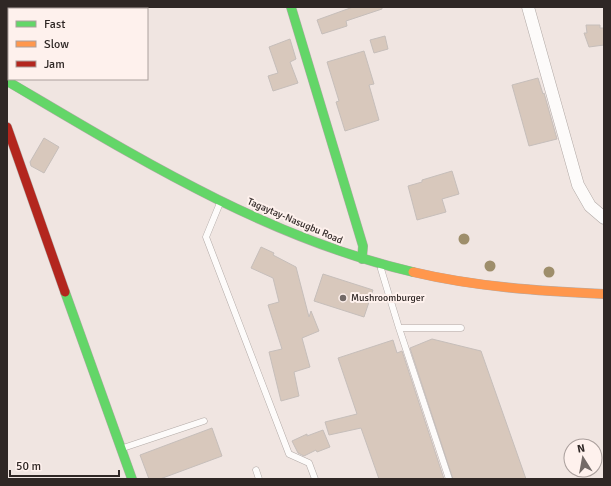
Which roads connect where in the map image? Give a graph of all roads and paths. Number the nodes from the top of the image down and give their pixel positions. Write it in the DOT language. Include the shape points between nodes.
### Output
graph roads {
  1 [pos="291,7"];
  2 [pos="528,7"];
  3 [pos="7,81"];
  4 [pos="7,127"];
  5 [pos="221,201"];
  6 [pos="604,218"];
  7 [pos="362,259"];
  8 [pos="380,264"];
  9 [pos="604,294"];
  10 [pos="399,328"];
  11 [pos="461,328"];
  12 [pos="204,422"];
  13 [pos="121,448"];
  14 [pos="256,470"];
  15 [pos="132,479"];
  16 [pos="258,479"];
  17 [pos="315,479"];
  18 [pos="450,479"];
  1 -- 7 [label="main road" via="363,246"];
  2 -- 6 [label="street" via="578,185 590,206"];
  3 -- 5 [label="main road, Tagaytay-Nasugbu Road"];
  4 -- 13 [label="main road"];
  5 -- 7 [label="main road, Tagaytay-Nasugbu Road" via="292,234"];
  5 -- 17 [label="lane" via="206,238 289,454 309,463"];
  7 -- 8 [label="main road, Tagaytay-Nasugbu Road"];
  8 -- 9 [label="main road, Tagaytay-Nasugbu Road" via="438,278 496,287"];
  8 -- 10 [label="lane"];
  10 -- 11 [label="lane"];
  10 -- 18 [label="lane"];
  12 -- 13 [label="lane"];
  13 -- 15 [label="main road"];
  14 -- 16 [label="lane"];
}
